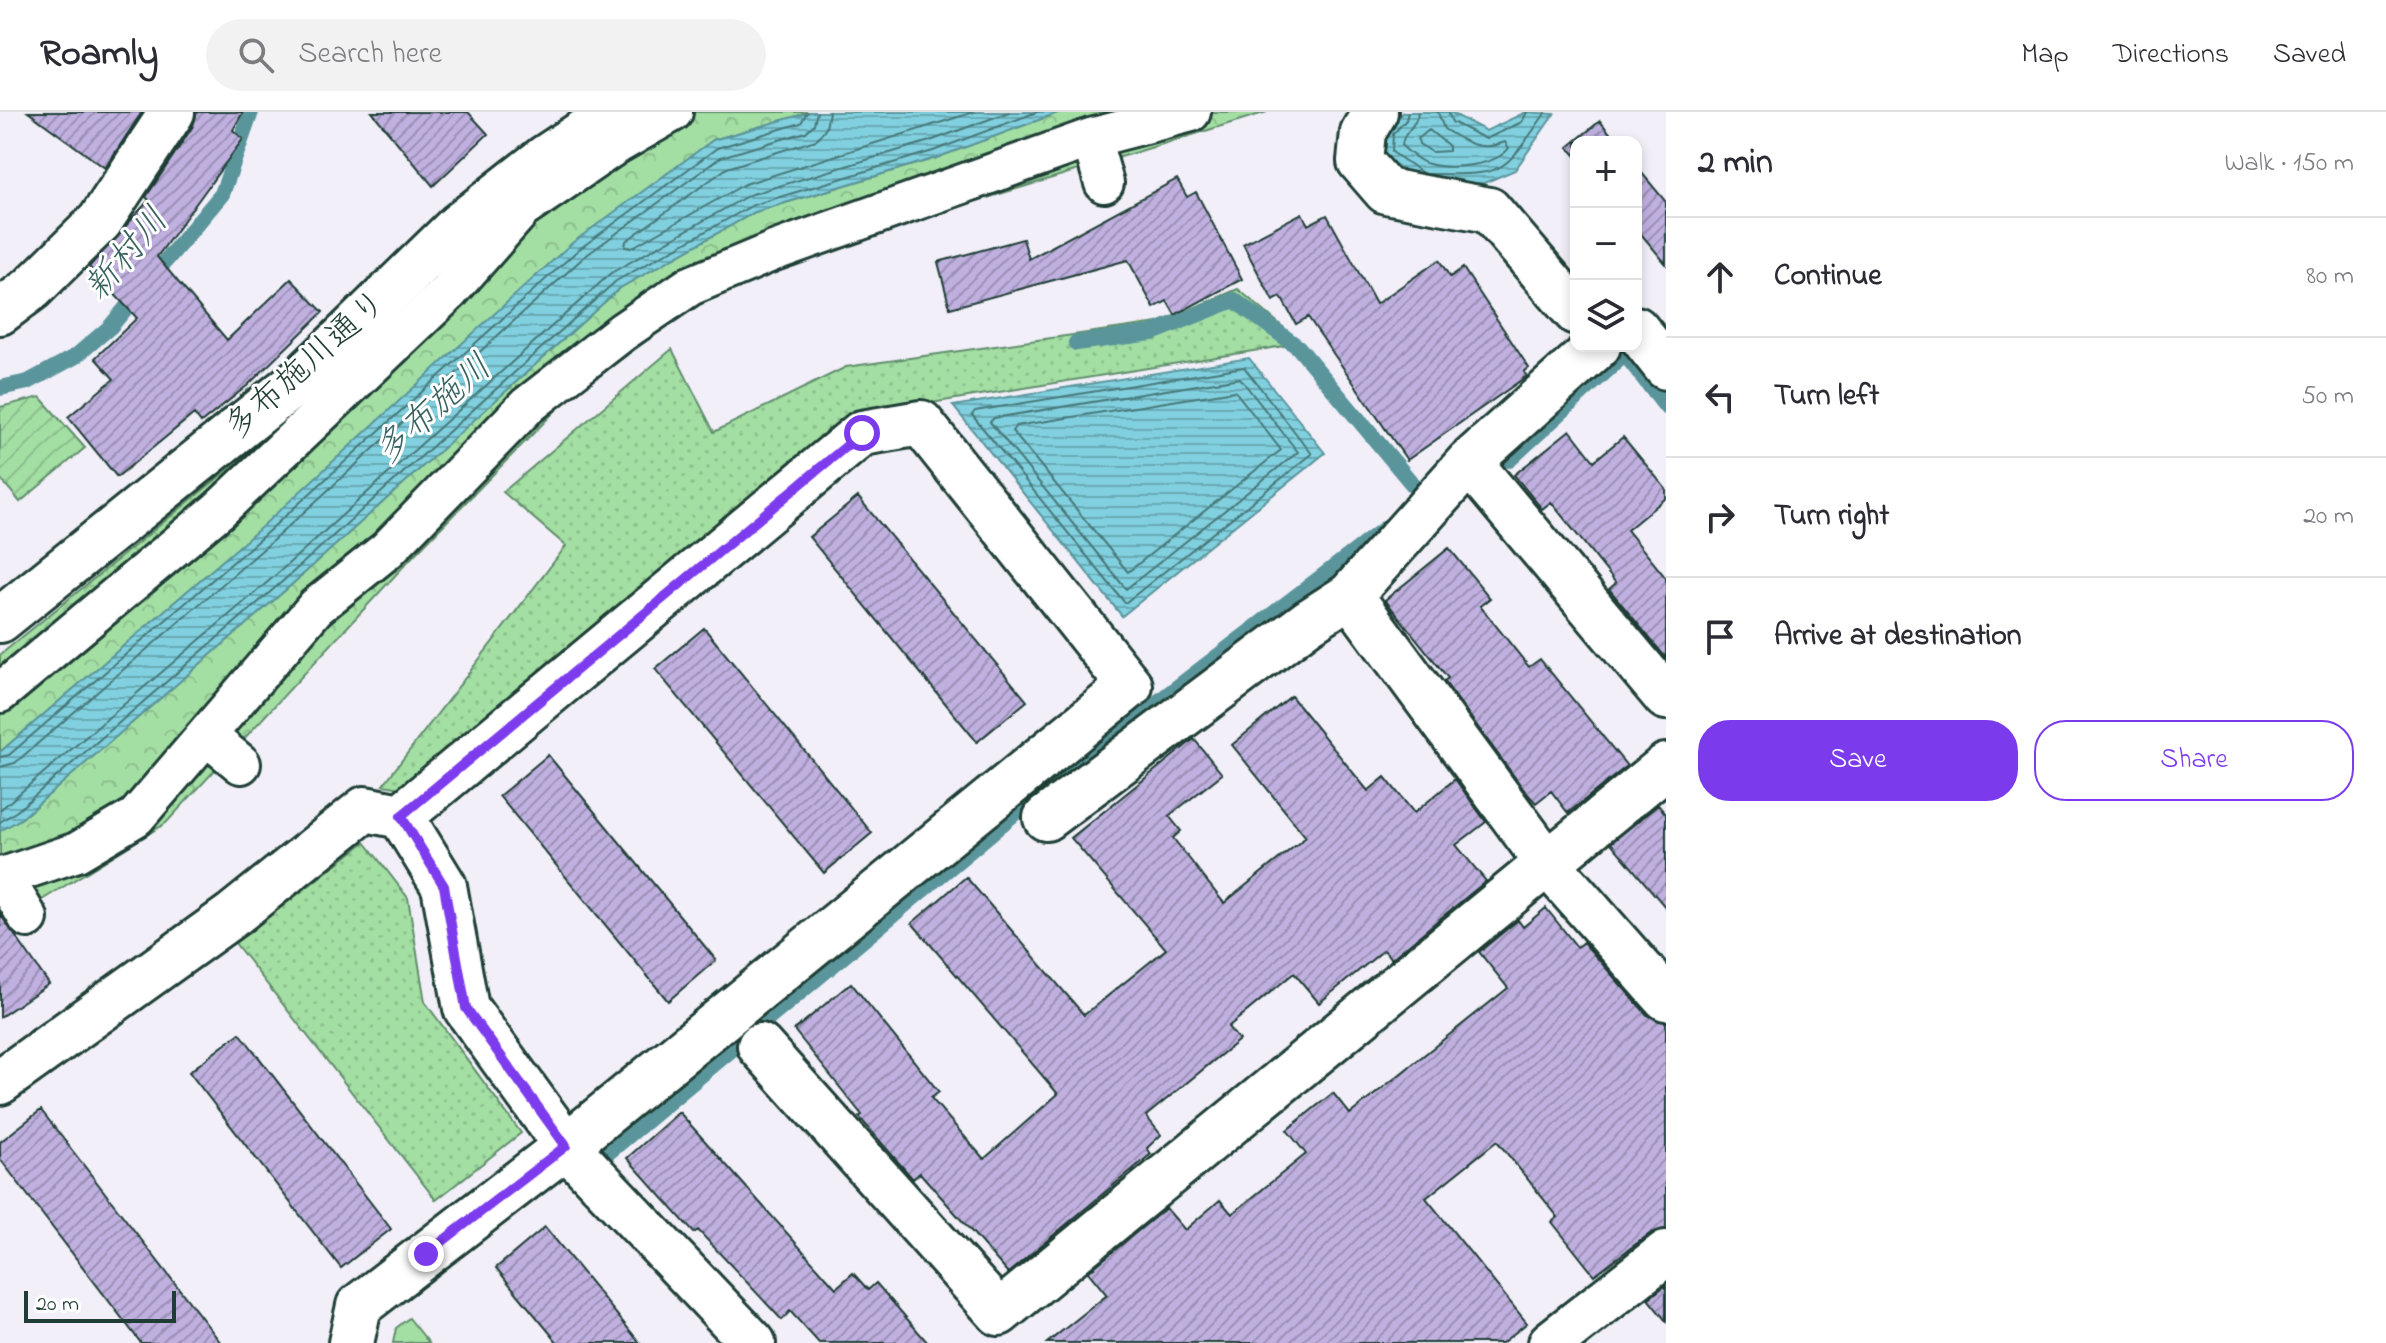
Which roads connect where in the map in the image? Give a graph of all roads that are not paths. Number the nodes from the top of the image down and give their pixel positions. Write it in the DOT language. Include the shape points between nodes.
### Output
graph roads {
  1 [pos="172,112"];
  2 [pos="614,112"];
  3 [pos="673,112"];
  4 [pos="1191,112"];
  5 [pos="1375,112"];
  6 [pos="1091,138"];
  7 [pos="1104,183"];
  8 [pos="1570,305"];
  9 [pos="0,312"];
  10 [pos="1642,337"];
  11 [pos="1591,352"];
  12 [pos="1666,367"];
  13 [pos="1469,462"];
  14 [pos="1350,595"];
  15 [pos="15,608"];
  16 [pos="66,639"];
  17 [pos="0,693"];
  18 [pos="1666,697"];
  19 [pos="207,736"];
  20 [pos="241,764"];
  21 [pos="1666,766"];
  22 [pos="401,816"];
  23 [pos="1046,818"];
  24 [pos="1548,864"];
  25 [pos="1,877"];
  26 [pos="28,918"];
  27 [pos="1666,998"];
  28 [pos="760,1046"];
  29 [pos="0,1082"];
  30 [pos="566,1146"];
  31 [pos="1666,1253"];
  32 [pos="351,1343"];
  33 [pos="753,1343"];
  34 [pos="1551,1343"];
  1 -- 9 [label="street" via="100,221"];
  2 -- 15 [label="street, 多布施川通り" via="459,225 304,376"];
  3 -- 16 [label="street" via="522,209 449,292 219,510"];
  4 -- 6 [label="street"];
  5 -- 8 [label="street" via="1363,132 1360,161 1386,191 1489,210"];
  6 -- 7 [label="street"];
  6 -- 19 [label="street" via="774,251 690,286 622,332 527,406 387,550 316,607"];
  10 -- 12 [label="street"];
  11 -- 13 [label="street"];
  13 -- 14 [label="street"];
  13 -- 18 [label="street"];
  14 -- 23 [label="street"];
  14 -- 24 [label="street"];
  15 -- 16 [label="street"];
  16 -- 17 [label="street"];
  19 -- 20 [label="street"];
  19 -- 25 [label="street" via="136,817 77,852"];
  21 -- 24 [label="street"];
  22 -- 29 [label="street" via="365,809 234,914"];
  22 -- 30 [label="street" via="444,886 466,1008"];
  22 -- 30 [label="street" via="862,433 921,423 1130,686"];
  24 -- 27 [label="street"];
  24 -- 28 [label="street" via="999,1313"];
  25 -- 26 [label="street"];
  30 -- 32 [label="street" via="359,1306"];
  30 -- 33 [label="street"];
  31 -- 34 [label="street"];
}
